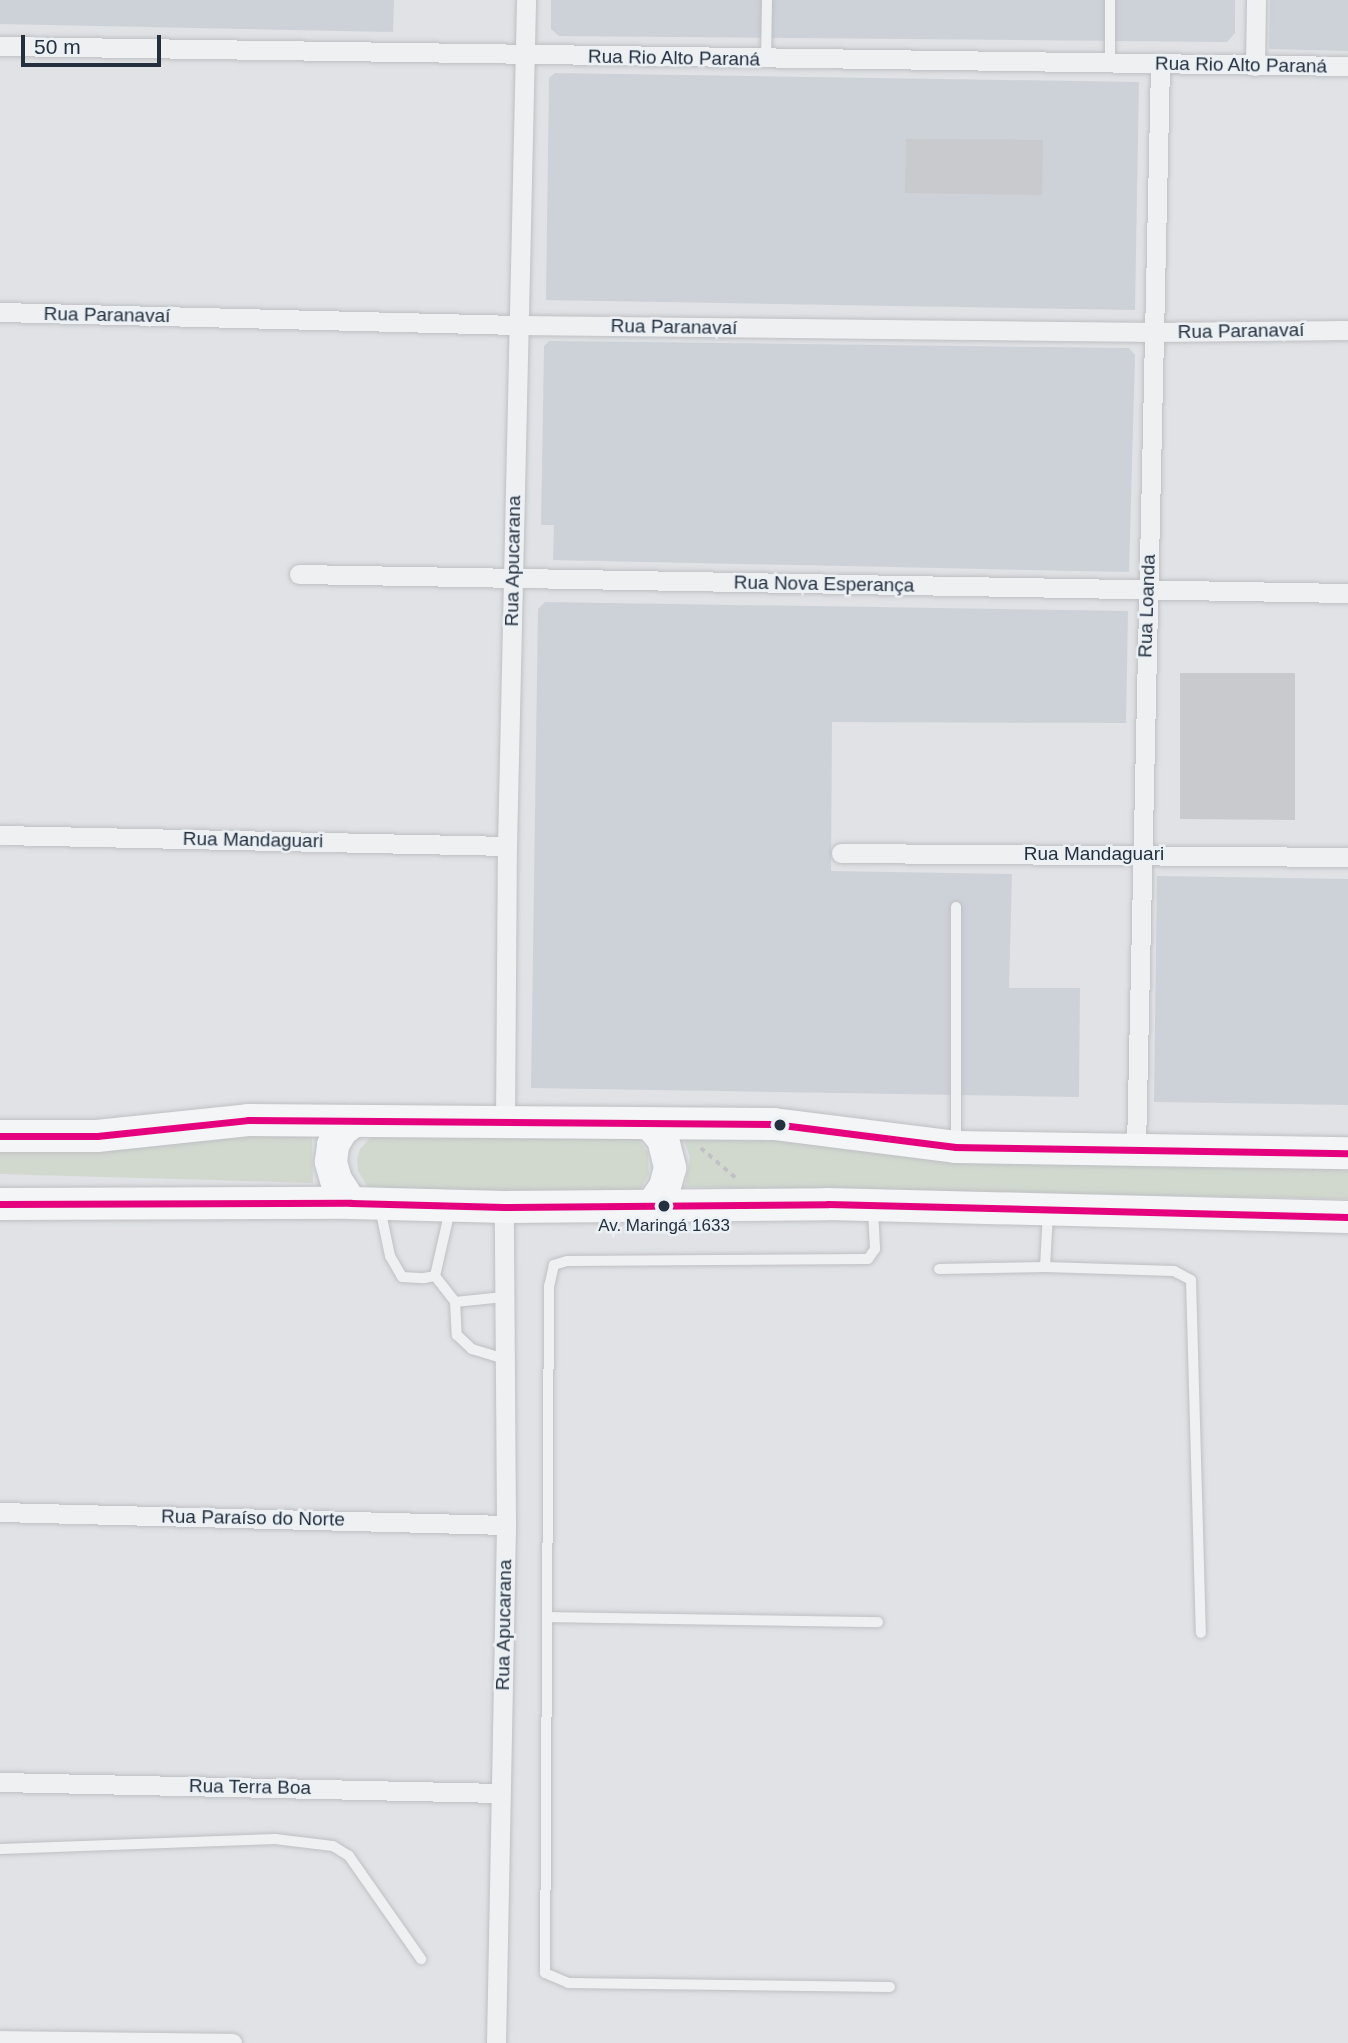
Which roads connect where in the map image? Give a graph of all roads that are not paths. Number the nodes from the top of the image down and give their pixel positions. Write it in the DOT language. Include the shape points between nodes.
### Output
graph roads {
  1 [pos="526,0"];
  2 [pos="767,0"];
  3 [pos="1110,0"];
  4 [pos="1256,0"];
  5 [pos="0,46"];
  6 [pos="526,56"];
  7 [pos="766,59"];
  8 [pos="1110,62"];
  9 [pos="1160,64"];
  10 [pos="1255,66"];
  11 [pos="1348,66"];
  12 [pos="0,312"];
  13 [pos="517,325"];
  14 [pos="1348,330"];
  15 [pos="1156,332"];
  16 [pos="299,574"];
  17 [pos="513,578"];
  18 [pos="1147,591"];
  19 [pos="1348,593"];
  20 [pos="0,835"];
  21 [pos="507,846"];
  22 [pos="841,853"];
  23 [pos="1140,853"];
  24 [pos="1348,857"];
  25 [pos="956,907"];
  26 [pos="354,1121"];
  27 [pos="505,1122"];
  28 [pos="650,1124"];
  29 [pos="0,1136"];
  30 [pos="956,1147"];
  31 [pos="1136,1148"];
  32 [pos="1348,1153"];
  33 [pos="365,1203"];
  34 [pos="0,1204"];
  35 [pos="653,1204"];
  36 [pos="451,1206"];
  37 [pos="873,1206"];
  38 [pos="504,1207"];
  39 [pos="1048,1210"];
  40 [pos="1348,1217"];
  41 [pos="1045,1267"];
  42 [pos="939,1269"];
  43 [pos="435,1276"];
  44 [pos="504,1297"];
  45 [pos="456,1302"];
  46 [pos="505,1359"];
  47 [pos="0,1512"];
  48 [pos="506,1525"];
  49 [pos="548,1618"];
  50 [pos="878,1622"];
  51 [pos="1201,1633"];
  52 [pos="0,1782"];
  53 [pos="500,1793"];
  54 [pos="0,1849"];
  55 [pos="421,1959"];
  56 [pos="890,1987"];
  57 [pos="0,2040"];
  58 [pos="232,2043"];
  59 [pos="496,2043"];
  1 -- 6 [label="street, Rua Apucarana"];
  2 -- 7 [label="lane"];
  3 -- 8 [label="lane"];
  4 -- 10 [label="street"];
  5 -- 6 [label="street, Rua Rio Alto Paraná"];
  6 -- 7 [label="street, Rua Rio Alto Paraná"];
  6 -- 13 [label="street, Rua Apucarana"];
  7 -- 8 [label="street, Rua Rio Alto Paraná"];
  8 -- 9 [label="street, Rua Rio Alto Paraná"];
  9 -- 10 [label="street, Rua Rio Alto Paraná"];
  9 -- 15 [label="street, Rua Loanda"];
  10 -- 11 [label="street, Rua Rio Alto Paraná"];
  12 -- 13 [label="street, Rua Paranavaí"];
  13 -- 15 [label="street, Rua Paranavaí"];
  13 -- 17 [label="street, Rua Apucarana"];
  14 -- 15 [label="street, Rua Paranavaí"];
  15 -- 18 [label="street, Rua Loanda"];
  16 -- 17 [label="street, Rua Nova Esperança"];
  17 -- 18 [label="street, Rua Nova Esperança"];
  17 -- 21 [label="street, Rua Apucarana"];
  18 -- 19 [label="street, Rua Nova Esperança"];
  18 -- 23 [label="street, Rua Loanda"];
  20 -- 21 [label="street, Rua Mandaguari"];
  21 -- 27 [label="street, Rua Apucarana"];
  22 -- 23 [label="street, Rua Mandaguari"];
  23 -- 24 [label="street, Rua Mandaguari"];
  23 -- 31 [label="street, Rua Loanda"];
  25 -- 30 [label="lane"];
  26 -- 27 [label="main road"];
  26 -- 29 [label="main road" via="248,1120 97,1136"];
  26 -- 33 [label="main road" via="333,1144 331,1162 336,1180"];
  27 -- 28 [label="main road"];
  28 -- 30 [label="main road" via="774,1124"];
  28 -- 35 [label="main road" via="663,1139 670,1168 665,1187"];
  30 -- 31 [label="main road"];
  31 -- 32 [label="main road"];
  33 -- 34 [label="main road"];
  33 -- 36 [label="main road"];
  33 -- 43 [label="lane" via="402,1277"];
  35 -- 37 [label="main road"];
  35 -- 38 [label="main road"];
  36 -- 38 [label="main road"];
  36 -- 43 [label="lane"];
  37 -- 39 [label="main road"];
  37 -- 49 [label="lane" via="875,1250 868,1259 567,1261 554,1265 550,1286"];
  38 -- 44 [label="street, Rua Apucarana"];
  39 -- 40 [label="main road"];
  39 -- 41 [label="lane"];
  41 -- 42 [label="lane"];
  41 -- 51 [label="lane" via="1174,1271 1191,1280"];
  43 -- 45 [label="lane"];
  44 -- 45 [label="lane"];
  44 -- 46 [label="street, Rua Apucarana"];
  45 -- 46 [label="lane" via="457,1335 472,1349"];
  46 -- 48 [label="street, Rua Apucarana"];
  47 -- 48 [label="street, Rua Paraíso do Norte"];
  48 -- 53 [label="street, Rua Apucarana"];
  49 -- 50 [label="lane"];
  49 -- 56 [label="lane" via="545,1973 568,1983"];
  52 -- 53 [label="street, Rua Terra Boa"];
  53 -- 59 [label="street, Rua Apucarana"];
  54 -- 55 [label="lane" via="275,1839 333,1846 349,1856"];
  57 -- 58 [label="street"];
}
